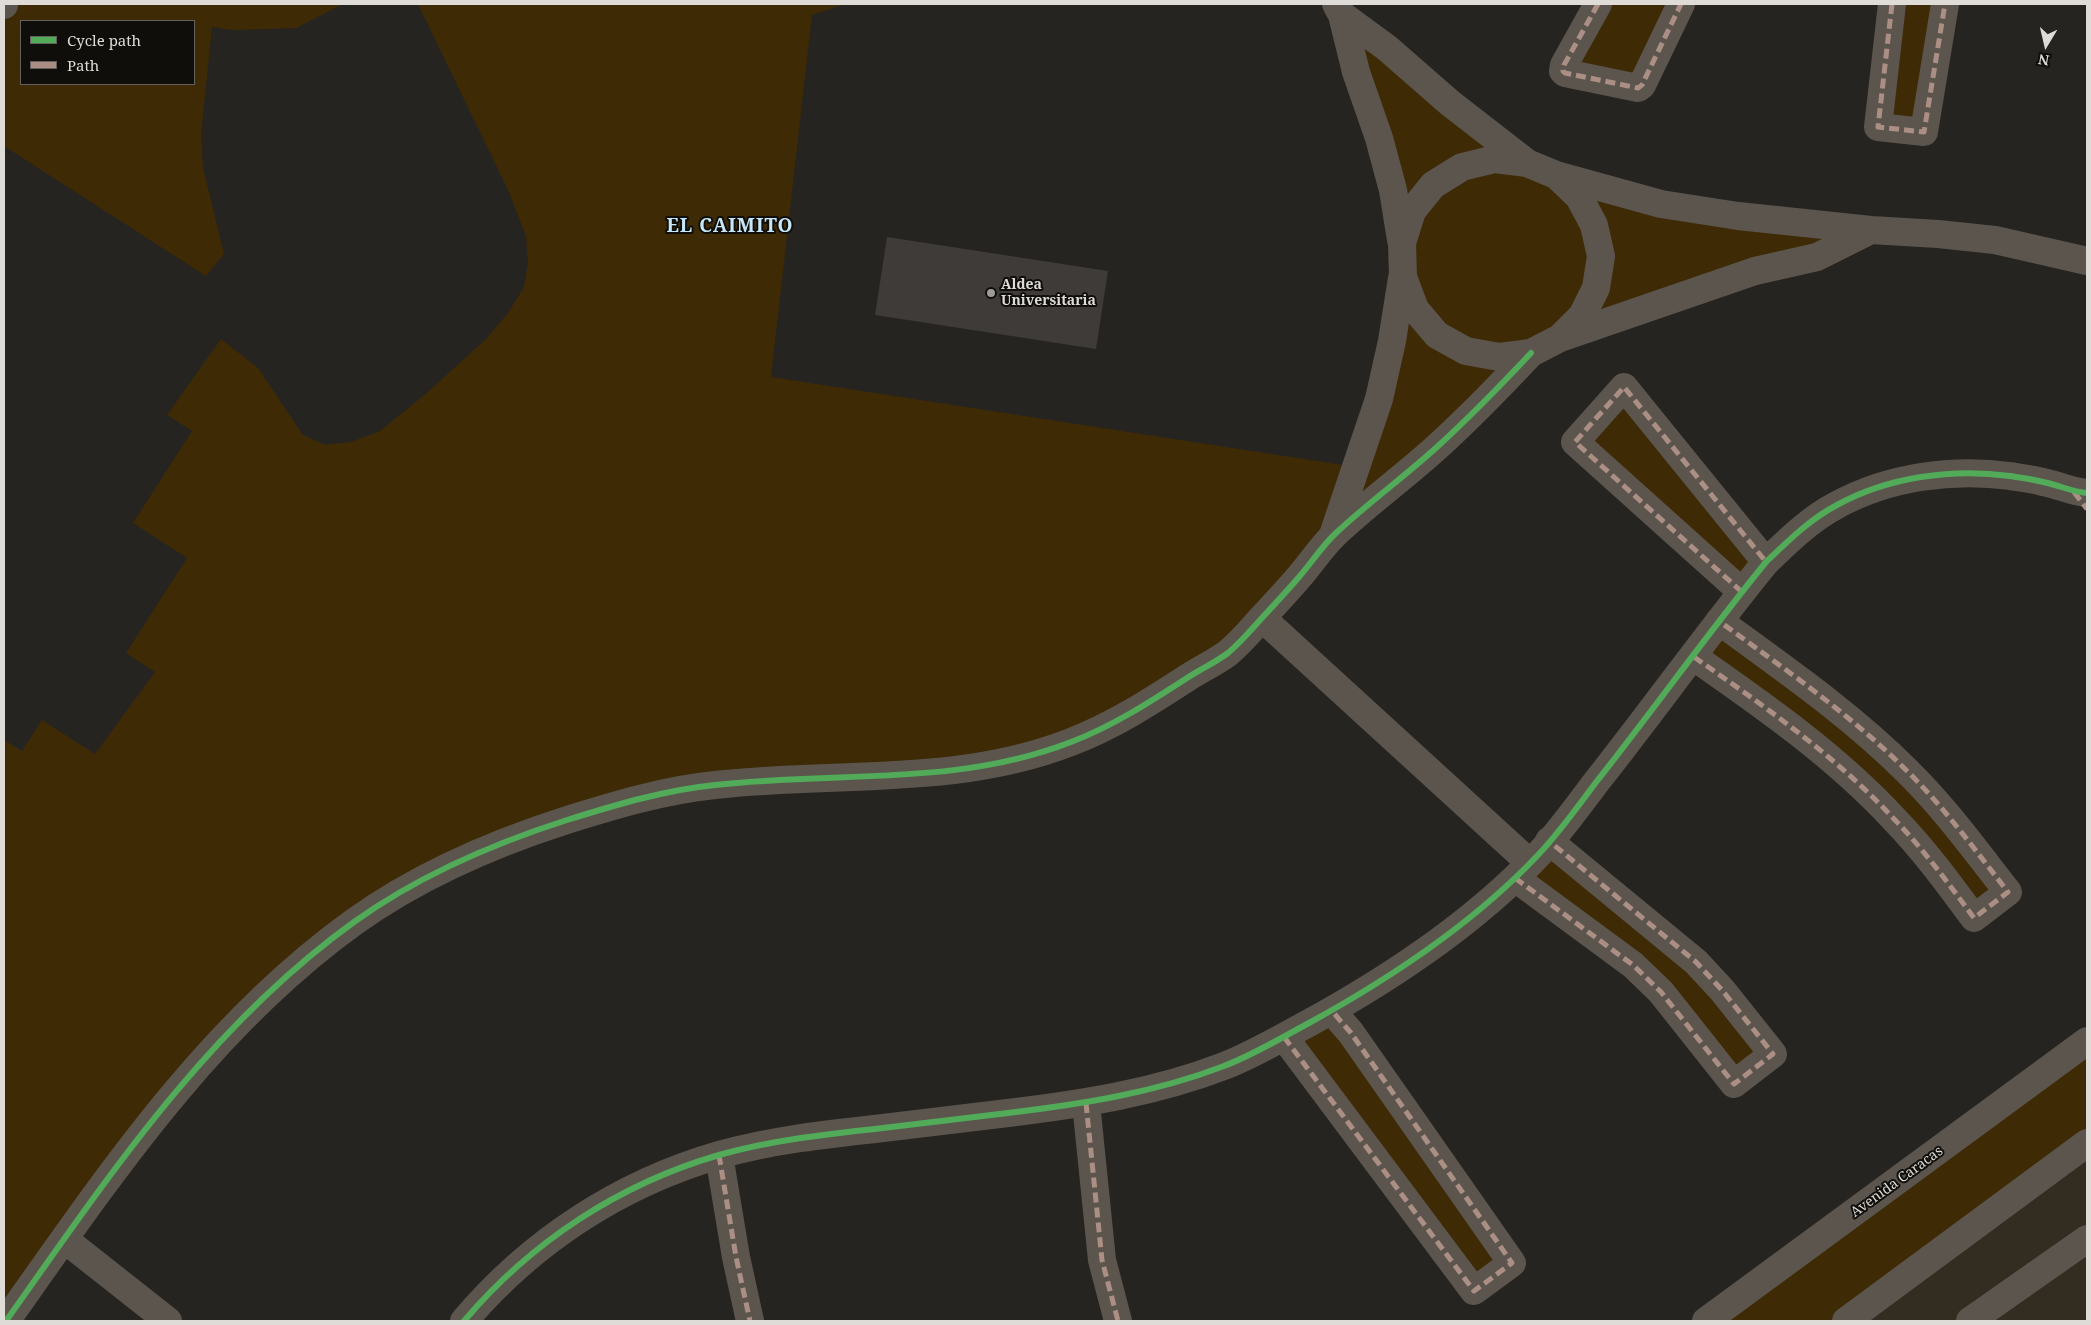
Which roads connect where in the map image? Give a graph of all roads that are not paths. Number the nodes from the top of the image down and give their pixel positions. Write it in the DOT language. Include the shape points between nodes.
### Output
graph roads {
  1 [pos="1598,4"];
  2 [pos="1681,4"];
  3 [pos="1892,4"];
  4 [pos="1945,4"];
  5 [pos="1339,10"];
  6 [pos="1527,163"];
  7 [pos="1556,175"];
  8 [pos="1871,230"];
  9 [pos="1402,244"];
  10 [pos="2087,261"];
  11 [pos="1402,277"];
  12 [pos="1560,338"];
  13 [pos="1531,353"];
  14 [pos="2083,498"];
  15 [pos="1332,536"];
  16 [pos="1766,562"];
  17 [pos="1742,592"];
  18 [pos="1262,618"];
  19 [pos="1720,621"];
  20 [pos="1694,657"];
  21 [pos="1549,842"];
  22 [pos="1523,870"];
  23 [pos="1332,1011"];
  24 [pos="1284,1037"];
  25 [pos="2087,1041"];
  26 [pos="1086,1103"];
  27 [pos="2087,1143"];
  28 [pos="719,1155"];
  29 [pos="64,1239"];
  30 [pos="2087,1239"];
  31 [pos="6,1321"];
  32 [pos="168,1321"];
  33 [pos="464,1321"];
  34 [pos="750,1321"];
  35 [pos="1118,1321"];
  36 [pos="1706,1321"];
  37 [pos="1846,1321"];
  38 [pos="1970,1321"];
  1 -- 2 [label="street" via="1563,71 1638,88"];
  3 -- 4 [label="street" via="1878,127 1924,132"];
  5 -- 6 [label="street"];
  5 -- 9 [label="street" via="1379,138 1393,190"];
  6 -- 7 [label="street"];
  6 -- 9 [label="street" via="1495,159 1462,167 1434,184 1412,211"];
  7 -- 8 [label="street" via="1661,204"];
  7 -- 12 [label="street" via="1579,197 1594,225 1600,256 1593,295 1582,316"];
  8 -- 10 [label="street" via="1995,240"];
  8 -- 12 [label="street" via="1816,257 1755,271"];
  9 -- 11 [label="street"];
  11 -- 13 [label="street" via="1415,309 1437,334 1466,351 1499,357"];
  11 -- 15 [label="street" via="1379,399"];
  12 -- 13 [label="street"];
  13 -- 15 [label="street" via="1435,449"];
  14 -- 16 [label="street" via="2045,482 2008,476 1962,473 1914,478 1873,488 1835,505 1797,532"];
  15 -- 18 [label="street"];
  16 -- 17 [label="street"];
  16 -- 17 [label="street" via="1624,387 1575,442"];
  17 -- 19 [label="street"];
  18 -- 22 [label="street"];
  18 -- 29 [label="street" via="1226,654 1116,722 1069,743 1016,759 916,775 711,785 597,811 469,856 358,919 306,958 256,1003 140,1135"];
  19 -- 20 [label="street"];
  19 -- 20 [label="street" via="1814,692 1905,769 1958,828 2008,892 1974,918 1938,869 1857,782 1804,736"];
  20 -- 21 [label="street"];
  21 -- 22 [label="street"];
  21 -- 22 [label="street" via="1696,962 1773,1054 1734,1084 1674,1007 1640,972"];
  22 -- 23 [label="street" via="1470,918"];
  23 -- 24 [label="street"];
  23 -- 24 [label="street" via="1351,1033 1512,1263 1474,1291"];
  24 -- 26 [label="street" via="1228,1065 1171,1085"];
  25 -- 36 [label="street, Avenida Caracas"];
  26 -- 28 [label="street" via="819,1135"];
  26 -- 35 [label="street" via="1102,1260"];
  27 -- 37 [label="street"];
  28 -- 33 [label="street" via="628,1190 580,1217 509,1274"];
  28 -- 34 [label="street"];
  29 -- 31 [label="street"];
  29 -- 32 [label="street"];
  30 -- 38 [label="street"];
}
